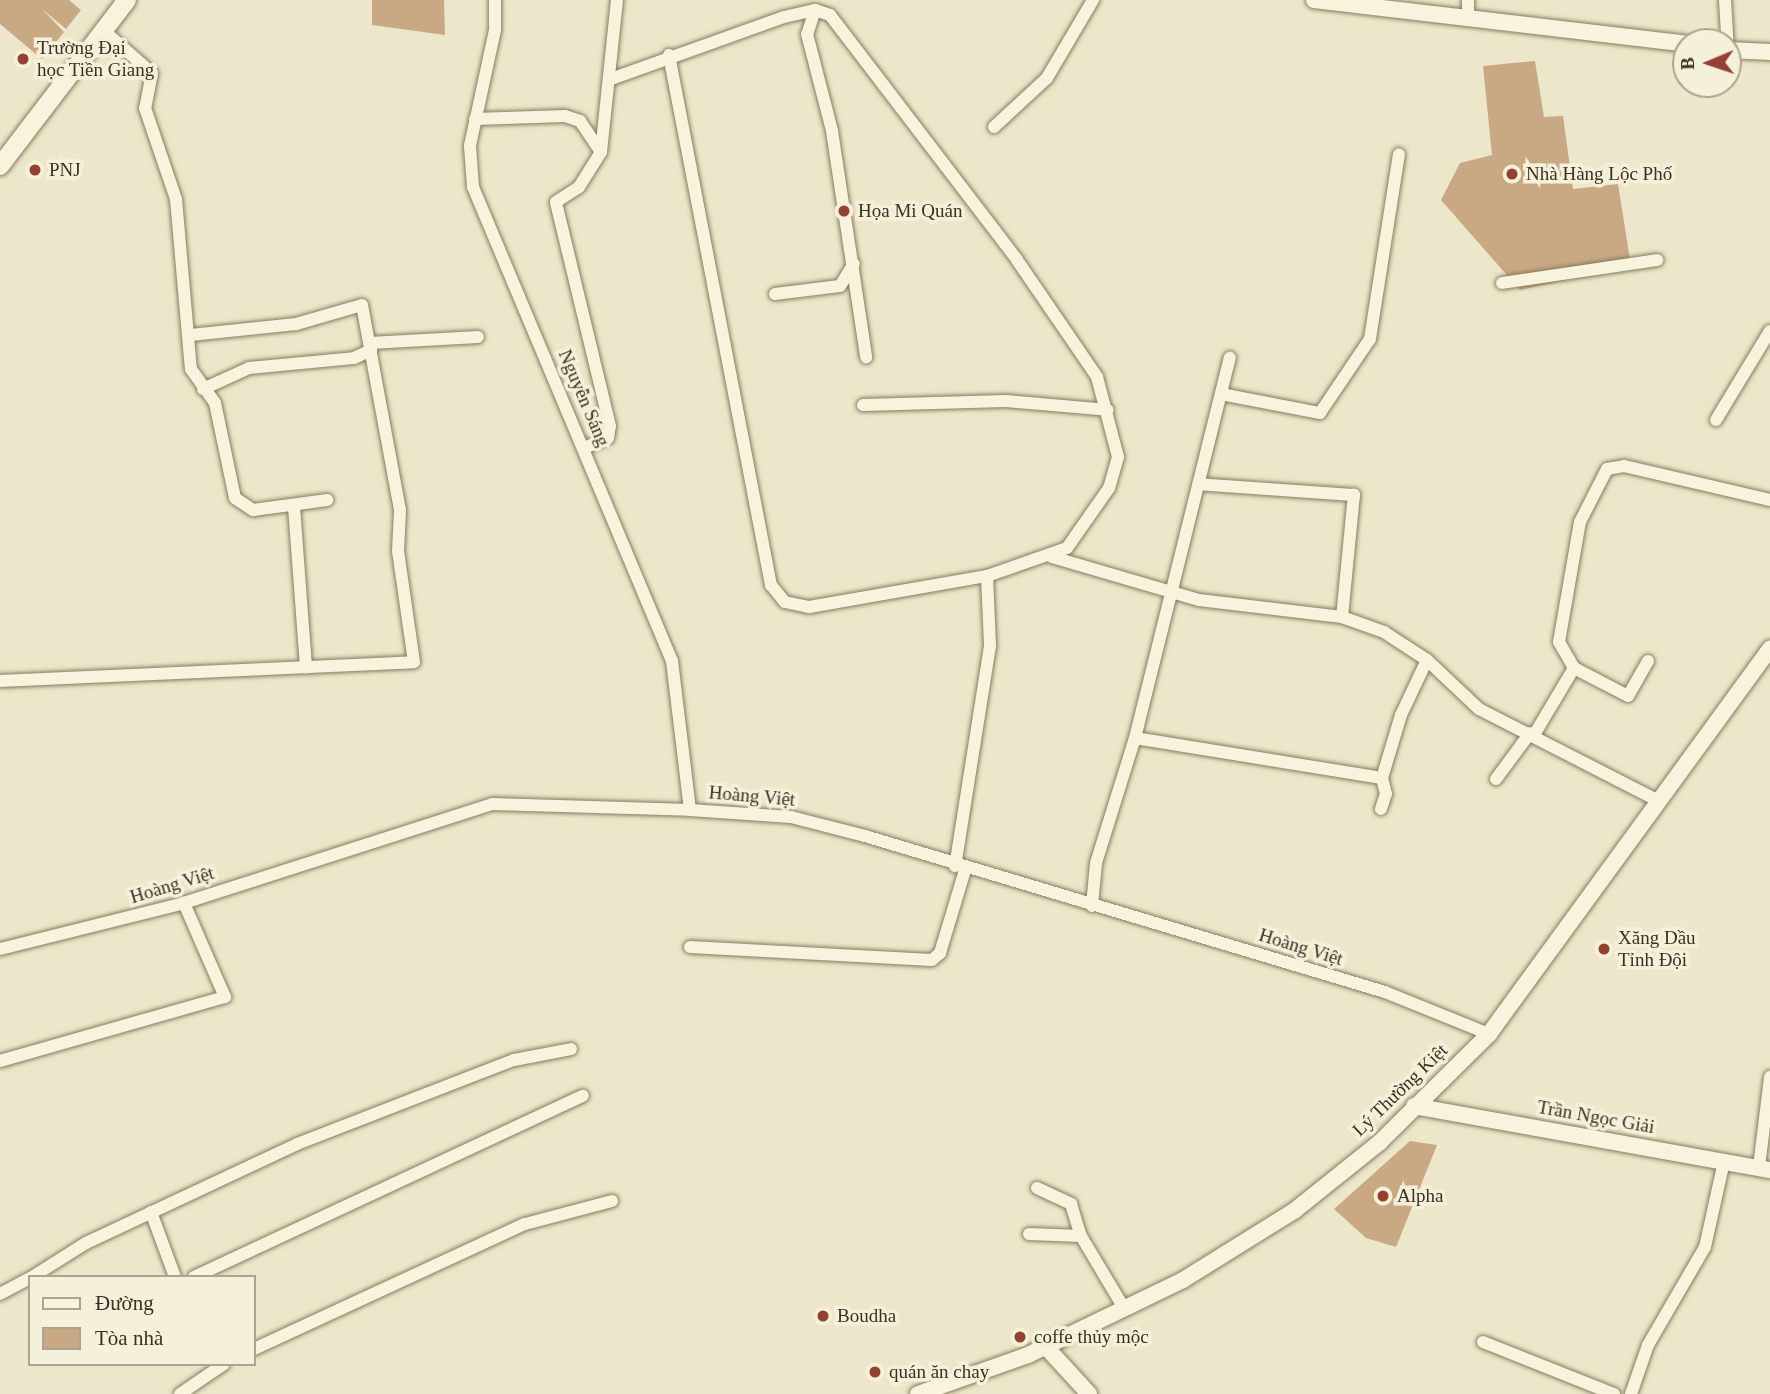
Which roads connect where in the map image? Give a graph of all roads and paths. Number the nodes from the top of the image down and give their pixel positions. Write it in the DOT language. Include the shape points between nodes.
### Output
graph roads {
  1 [pos="127,0"];
  2 [pos="495,0"];
  3 [pos="617,0"];
  4 [pos="1093,0"];
  5 [pos="1314,0"];
  6 [pos="1725,0"];
  7 [pos="1468,8"];
  8 [pos="815,10"];
  9 [pos="1727,28"];
  10 [pos="103,30"];
  11 [pos="1672,42"];
  12 [pos="1742,51"];
  13 [pos="1770,52"];
  14 [pos="669,55"];
  15 [pos="611,79"];
  16 [pos="475,119"];
  17 [pos="994,127"];
  18 [pos="601,152"];
  19 [pos="1399,155"];
  20 [pos="0,166"];
  21 [pos="1657,260"];
  22 [pos="854,264"];
  23 [pos="1502,283"];
  24 [pos="775,294"];
  25 [pos="1770,331"];
  26 [pos="191,335"];
  27 [pos="478,337"];
  28 [pos="370,346"];
  29 [pos="866,357"];
  30 [pos="1230,358"];
  31 [pos="203,388"];
  32 [pos="1221,394"];
  33 [pos="863,405"];
  34 [pos="1108,410"];
  35 [pos="1716,420"];
  36 [pos="584,448"];
  37 [pos="1198,484"];
  38 [pos="327,500"];
  39 [pos="1770,500"];
  40 [pos="295,507"];
  41 [pos="1052,557"];
  42 [pos="987,576"];
  43 [pos="1171,590"];
  44 [pos="1342,617"];
  45 [pos="1770,648"];
  46 [pos="1427,660"];
  47 [pos="1648,661"];
  48 [pos="306,668"];
  49 [pos="1574,668"];
  50 [pos="0,681"];
  51 [pos="1532,734"];
  52 [pos="1135,738"];
  53 [pos="1382,778"];
  54 [pos="1496,779"];
  55 [pos="1657,800"];
  56 [pos="1381,809"];
  57 [pos="690,810"];
  58 [pos="960,868"];
  59 [pos="184,903"];
  60 [pos="1092,906"];
  61 [pos="690,947"];
  62 [pos="0,949"];
  63 [pos="1489,1034"];
  64 [pos="571,1049"];
  65 [pos="0,1061"];
  66 [pos="1770,1077"];
  67 [pos="583,1096"];
  68 [pos="1414,1106"];
  69 [pos="1724,1161"];
  70 [pos="1764,1169"];
  71 [pos="1037,1188"];
  72 [pos="612,1201"];
  73 [pos="151,1212"];
  74 [pos="1029,1234"];
  75 [pos="1081,1236"];
  76 [pos="35,1275"];
  77 [pos="174,1275"];
  78 [pos="198,1275"];
  79 [pos="28,1279"];
  80 [pos="0,1294"];
  81 [pos="1124,1308"];
  82 [pos="1483,1342"];
  83 [pos="1046,1347"];
  84 [pos="256,1348"];
  85 [pos="221,1366"];
  86 [pos="180,1394"];
  87 [pos="918,1394"];
  88 [pos="1089,1394"];
  89 [pos="1614,1394"];
  90 [pos="1631,1394"];
  1 -- 10 [label="main road"];
  2 -- 16 [label="street, Nguyễn Sáng" via="495,30"];
  3 -- 15 [label="street"];
  4 -- 17 [label="street" via="1047,78"];
  5 -- 7 [label="street"];
  6 -- 9 [label="street"];
  7 -- 11 [label="street"];
  8 -- 14 [label="street"];
  8 -- 22 [label="street" via="807,34 832,131"];
  8 -- 34 [label="street" via="841,23 1017,260 1097,377"];
  10 -- 20 [label="main road"];
  10 -- 26 [label="street" via="152,73 145,108 176,199"];
  12 -- 13 [label="street"];
  14 -- 15 [label="street"];
  14 -- 42 [label="street" via="771,585 785,602 809,607"];
  15 -- 18 [label="street"];
  16 -- 18 [label="street" via="565,116 580,121"];
  16 -- 36 [label="street, Nguyễn Sáng" via="473,187"];
  18 -- 36 [label="street" via="579,187 556,202 610,426 608,438"];
  19 -- 32 [label="street" via="1370,339 1320,413"];
  21 -- 23 [label="street"];
  22 -- 24 [label="street" via="839,286"];
  22 -- 29 [label="street"];
  25 -- 35 [label="street"];
  26 -- 28 [label="street" via="296,324 362,305"];
  26 -- 31 [label="street" via="191,369"];
  27 -- 28 [label="street"];
  28 -- 31 [label="street" via="354,358 249,368"];
  28 -- 48 [label="street" via="417,657 410,665"];
  30 -- 32 [label="street"];
  31 -- 40 [label="street" via="215,403 235,498 253,510"];
  32 -- 37 [label="street"];
  33 -- 34 [label="street" via="1006,401"];
  34 -- 41 [label="street" via="1118,457 1109,488 1077,539"];
  36 -- 57 [label="street, Nguyễn Sáng" via="672,661"];
  37 -- 43 [label="street"];
  37 -- 44 [label="street" via="1354,495"];
  38 -- 40 [label="street"];
  39 -- 49 [label="street" via="1624,466 1607,468 1580,522 1557,627"];
  40 -- 48 [label="street"];
  41 -- 42 [label="street"];
  41 -- 43 [label="street"];
  42 -- 58 [label="street" via="990,646"];
  43 -- 44 [label="street" via="1199,600"];
  43 -- 52 [label="street"];
  44 -- 46 [label="street" via="1384,632"];
  45 -- 55 [label="street, Lý Thường Kiệt"];
  46 -- 51 [label="street" via="1479,709"];
  46 -- 53 [label="street" via="1406,701"];
  47 -- 49 [label="street" via="1628,696"];
  48 -- 50 [label="street"];
  49 -- 51 [label="street"];
  51 -- 54 [label="street"];
  51 -- 55 [label="street"];
  52 -- 53 [label="street"];
  52 -- 60 [label="street" via="1096,863"];
  53 -- 56 [label="street"];
  55 -- 63 [label="street, Lý Thường Kiệt"];
  57 -- 58 [label="street, Hoàng Việt" via="791,817"];
  57 -- 59 [label="street, Hoàng Việt" via="492,804"];
  58 -- 60 [label="street, Hoàng Việt"];
  58 -- 61 [label="street" via="940,953 932,960"];
  59 -- 62 [label="street, Hoàng Việt"];
  59 -- 65 [label="street" via="225,997"];
  60 -- 63 [label="street, Hoàng Việt" via="1385,992"];
  63 -- 68 [label="street, Lý Thường Kiệt"];
  64 -- 73 [label="street" via="514,1059 390,1105"];
  66 -- 70 [label="street"];
  67 -- 78 [label="street"];
  68 -- 69 [label="street, Trần Ngọc Giải"];
  68 -- 81 [label="street, Lý Thường Kiệt" via="1294,1211"];
  69 -- 70 [label="street, Trần Ngọc Giải"];
  69 -- 90 [label="street" via="1705,1247 1648,1345"];
  71 -- 75 [label="street" via="1071,1204"];
  72 -- 84 [label="street" via="525,1224"];
  73 -- 76 [label="street"];
  73 -- 77 [label="street"];
  74 -- 75 [label="street"];
  75 -- 81 [label="street"];
  79 -- 80 [label="street"];
  81 -- 83 [label="street, Lý Thường Kiệt"];
  82 -- 89 [label="street"];
  83 -- 87 [label="street, Lý Thường Kiệt"];
  83 -- 88 [label="street"];
  85 -- 86 [label="street"];
}
